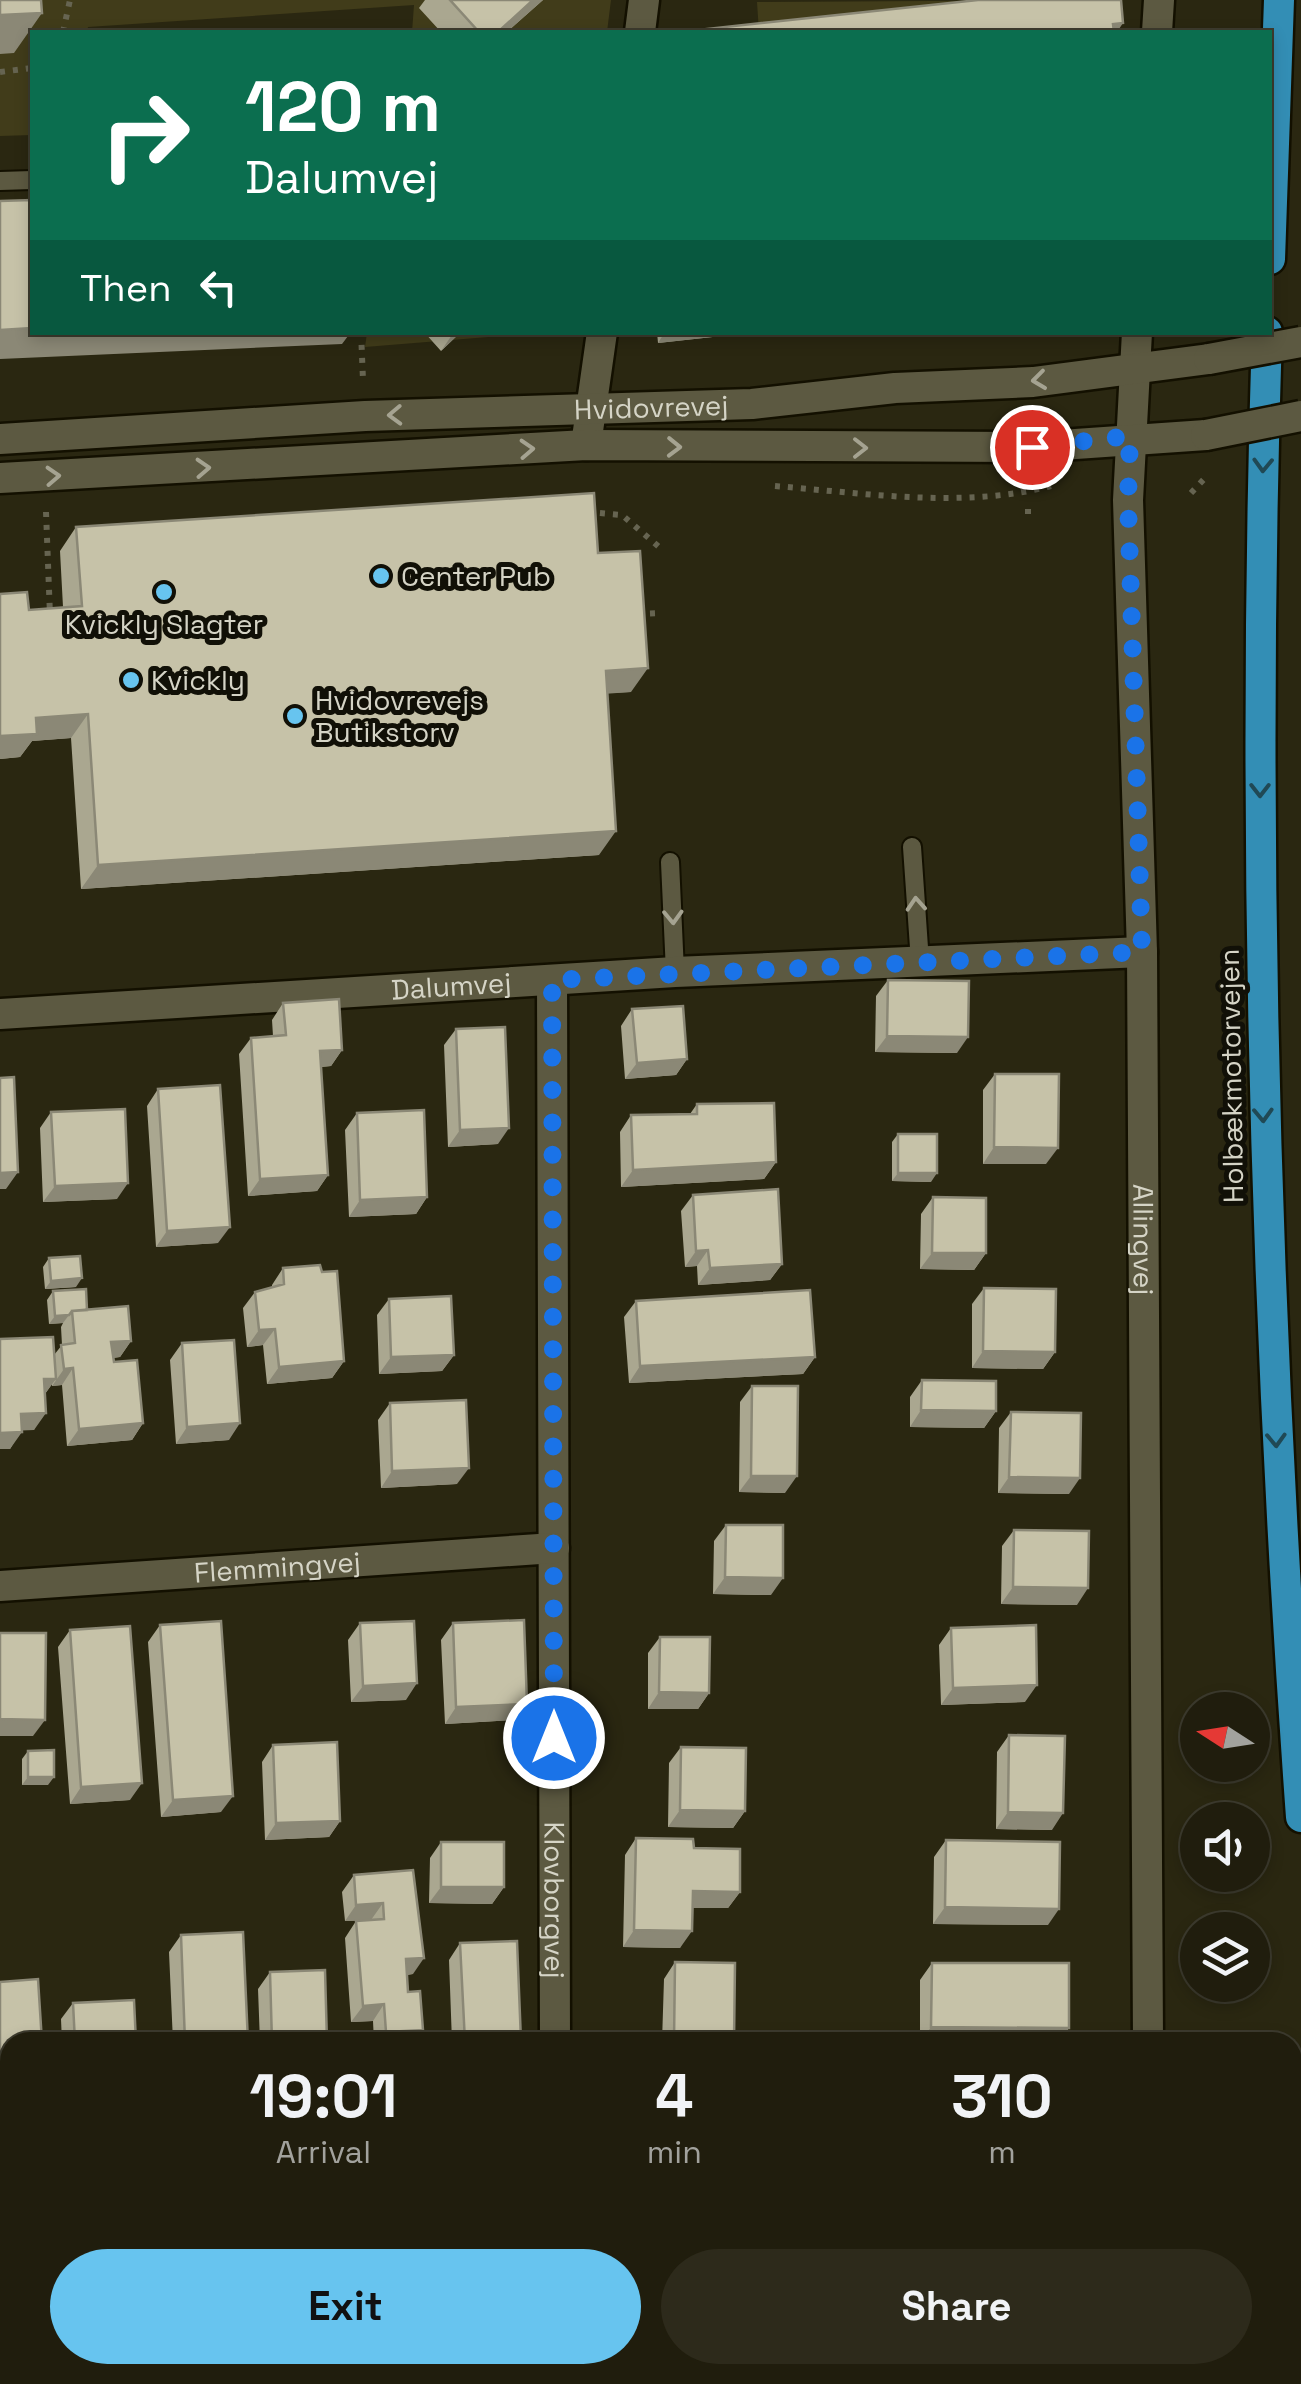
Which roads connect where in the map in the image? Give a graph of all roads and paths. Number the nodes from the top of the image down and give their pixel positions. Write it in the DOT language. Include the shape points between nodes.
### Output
graph roads {
  1 [pos="70,0"];
  2 [pos="644,0"];
  3 [pos="1159,0"];
  4 [pos="1279,0"];
  5 [pos="63,30"];
  6 [pos="640,30"];
  7 [pos="1157,30"];
  8 [pos="30,68"];
  9 [pos="0,72"];
  10 [pos="30,180"];
  11 [pos="0,181"];
  12 [pos="1272,201"];
  13 [pos="361,335"];
  14 [pos="602,335"];
  15 [pos="1137,335"];
  16 [pos="1268,335"];
  17 [pos="1301,342"];
  18 [pos="1135,366"];
  19 [pos="592,406"];
  20 [pos="364,416"];
  21 [pos="1301,416"];
  22 [pos="1130,436"];
  23 [pos="0,439"];
  24 [pos="586,445"];
  25 [pos="44,476"];
  26 [pos="0,478"];
  27 [pos="1205,478"];
  28 [pos="1056,484"];
  29 [pos="764,486"];
  30 [pos="1190,492"];
  31 [pos="1028,502"];
  32 [pos="64,510"];
  33 [pos="46,511"];
  34 [pos="31,512"];
  35 [pos="1028,514"];
  36 [pos="658,548"];
  37 [pos="662,613"];
  38 [pos="626,615"];
  39 [pos="51,631"];
  40 [pos="912,847"];
  41 [pos="670,862"];
  42 [pos="1142,952"];
  43 [pos="920,962"];
  44 [pos="675,972"];
  45 [pos="552,980"];
  46 [pos="0,1014"];
  47 [pos="554,1548"];
  48 [pos="0,1586"];
  49 [pos="1301,1817"];
  50 [pos="556,2032"];
  51 [pos="1148,2032"];
  1 -- 5 [label="path"];
  2 -- 6 [label="street"];
  3 -- 7 [label="street"];
  4 -- 12 [label="highway"];
  8 -- 9 [label="path"];
  10 -- 11 [label="lane"];
  13 -- 20 [label="path"];
  14 -- 19 [label="street"];
  15 -- 18 [label="street, Allingvej"];
  16 -- 49 [label="highway, Holbækmotorvejen, one-way" via="1259,578 1261,1057 1278,1502"];
  17 -- 18 [label="street, Hvidovrevej, bridge"];
  18 -- 19 [label="street, Hvidovrevej, one-way" via="1033,382 752,404"];
  18 -- 22 [label="street, Allingvej"];
  19 -- 20 [label="street, Hvidovrevej, one-way"];
  19 -- 24 [label="street"];
  20 -- 23 [label="street, Hvidovrevej"];
  21 -- 22 [label="street, Hvidovrevej, bridge" via="1206,435"];
  24 -- 22 [label="street, Hvidovrevej, one-way" via="1032,447"];
  22 -- 42 [label="street, Allingvej"];
  25 -- 24 [label="street, Hvidovrevej, one-way"];
  24 -- 36 [label="path" via="583,512 622,515"];
  25 -- 26 [label="street, Hvidovrevej"];
  25 -- 33 [label="path"];
  27 -- 30 [label="path"];
  28 -- 29 [label="path" via="1017,495 946,497"];
  31 -- 35 [label="path"];
  32 -- 33 [label="path"];
  33 -- 34 [label="path"];
  33 -- 39 [label="path"];
  37 -- 38 [label="path"];
  43 -- 40 [label="lane, one-way"];
  41 -- 44 [label="lane, one-way"];
  42 -- 43 [label="street, Dalumvej"];
  42 -- 51 [label="street, Allingvej"];
  43 -- 44 [label="street, Dalumvej"];
  44 -- 45 [label="street, Dalumvej"];
  45 -- 46 [label="street, Dalumvej"];
  45 -- 47 [label="street, Klovborgvej"];
  47 -- 48 [label="street, Flemmingvej"];
  47 -- 50 [label="street, Klovborgvej"];
}
